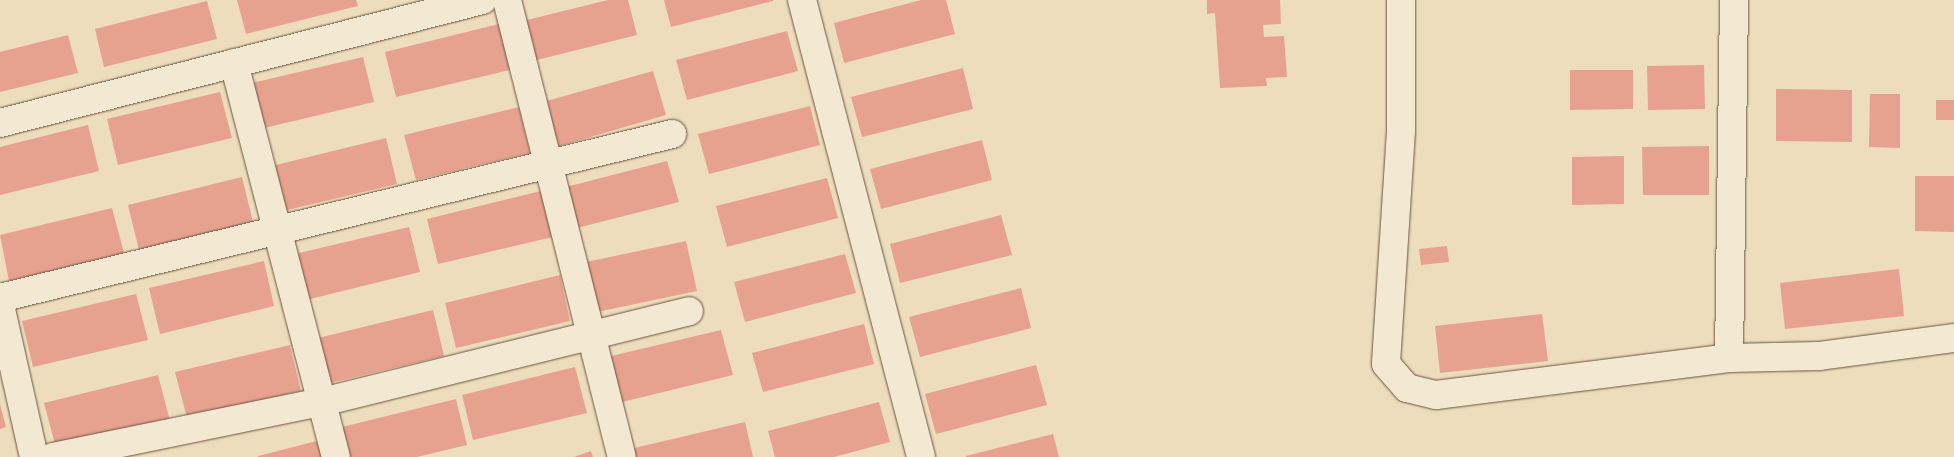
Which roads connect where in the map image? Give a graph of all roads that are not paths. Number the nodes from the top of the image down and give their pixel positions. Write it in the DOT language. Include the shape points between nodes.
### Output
graph roads {
  1 [pos="483,0"];
  2 [pos="508,0"];
  3 [pos="802,0"];
  4 [pos="1401,0"];
  5 [pos="1734,0"];
  6 [pos="234,64"];
  7 [pos="0,123"];
  8 [pos="672,134"];
  9 [pos="550,164"];
  10 [pos="278,231"];
  11 [pos="0,298"];
  12 [pos="0,305"];
  13 [pos="689,310"];
  14 [pos="591,334"];
  15 [pos="1954,338"];
  16 [pos="1729,358"];
  17 [pos="322,402"];
  18 [pos="34,457"];
  19 [pos="52,457"];
  20 [pos="336,457"];
  21 [pos="622,457"];
  22 [pos="921,457"];
  1 -- 6 [label="street"];
  2 -- 9 [label="street"];
  3 -- 22 [label="street"];
  4 -- 16 [label="street" via="1401,131 1386,364 1407,388 1436,395"];
  5 -- 16 [label="street"];
  6 -- 7 [label="street"];
  6 -- 10 [label="street"];
  8 -- 9 [label="street"];
  9 -- 10 [label="street"];
  9 -- 14 [label="street"];
  10 -- 11 [label="street"];
  10 -- 17 [label="street"];
  12 -- 18 [label="street"];
  13 -- 14 [label="street"];
  14 -- 17 [label="street"];
  14 -- 21 [label="street"];
  15 -- 16 [label="street" via="1819,356"];
  17 -- 19 [label="street"];
  17 -- 20 [label="street"];
}
